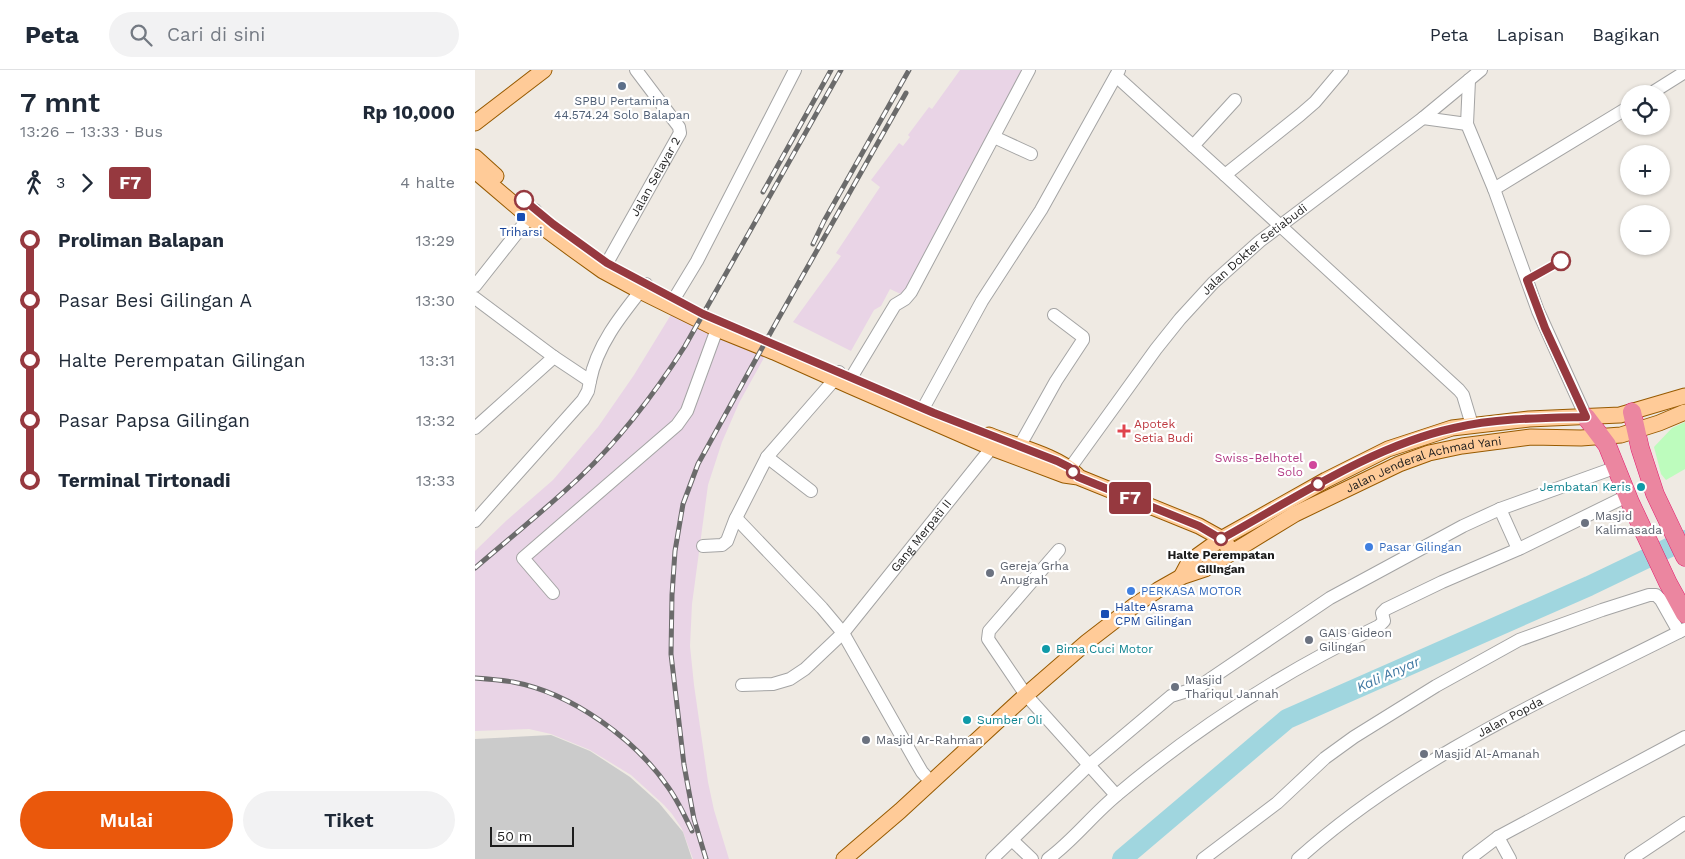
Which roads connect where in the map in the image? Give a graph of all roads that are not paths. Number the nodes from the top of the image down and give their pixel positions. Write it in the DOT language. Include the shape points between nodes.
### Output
graph roads {
  1 [pos="544,70"];
  2 [pos="636,70"];
  3 [pos="795,70"];
  4 [pos="1029,70"];
  5 [pos="1343,70"];
  6 [pos="1481,70"];
  7 [pos="1685,72"];
  8 [pos="1117,73"];
  9 [pos="1469,80"];
  10 [pos="1664,85"];
  11 [pos="1235,100"];
  12 [pos="1620,112"];
  13 [pos="1423,118"];
  14 [pos="475,123"];
  15 [pos="1467,124"];
  16 [pos="994,137"];
  17 [pos="1193,146"];
  18 [pos="1031,154"];
  19 [pos="475,157"];
  20 [pos="475,171"];
  21 [pos="1225,175"];
  22 [pos="1494,189"];
  23 [pos="532,214"];
  24 [pos="1280,226"];
  25 [pos="607,263"];
  26 [pos="475,286"];
  27 [pos="643,288"];
  28 [pos="475,298"];
  29 [pos="674,299"];
  30 [pos="1054,315"];
  31 [pos="717,329"];
  32 [pos="554,357"];
  33 [pos="841,376"];
  34 [pos="590,381"];
  35 [pos="1685,396"];
  36 [pos="921,412"];
  37 [pos="1632,412"];
  38 [pos="1685,412"];
  39 [pos="1586,417"];
  40 [pos="1555,418"];
  41 [pos="477,423"];
  42 [pos="1472,425"];
  43 [pos="1636,431"];
  44 [pos="1556,437"];
  45 [pos="1602,437"];
  46 [pos="995,443"];
  47 [pos="1019,447"];
  48 [pos="767,457"];
  49 [pos="1617,468"];
  50 [pos="1070,473"];
  51 [pos="811,491"];
  52 [pos="1629,499"];
  53 [pos="1500,509"];
  54 [pos="736,518"];
  55 [pos="475,521"];
  56 [pos="1221,539"];
  57 [pos="703,546"];
  58 [pos="1518,548"];
  59 [pos="1059,550"];
  60 [pos="1235,552"];
  61 [pos="1685,557"];
  62 [pos="1181,577"];
  63 [pos="553,593"];
  64 [pos="1685,614"];
  65 [pos="1682,631"];
  66 [pos="843,633"];
  67 [pos="742,684"];
  68 [pos="1026,695"];
  69 [pos="1685,737"];
  70 [pos="1089,765"];
  71 [pos="931,782"];
  72 [pos="1116,795"];
  73 [pos="1685,823"];
  74 [pos="1498,837"];
  75 [pos="1012,840"];
  76 [pos="844,859"];
  77 [pos="992,859"];
  78 [pos="1032,859"];
  79 [pos="1049,859"];
  80 [pos="1203,859"];
  81 [pos="1298,859"];
  82 [pos="1469,859"];
  83 [pos="1510,859"];
  84 [pos="1631,859"];
  1 -- 14 [label="main road"];
  2 -- 25 [label="street, Jalan Selayar 2" via="679,127 680,133"];
  3 -- 29 [label="street" via="697,261"];
  4 -- 16 [label="street"];
  5 -- 21 [label="street" via="1315,102"];
  6 -- 9 [label="street, Jalan Dokter Setiabudi"];
  7 -- 10 [label="street"];
  8 -- 17 [label="street"];
  8 -- 36 [label="street" via="1041,210 982,301"];
  9 -- 13 [label="street, Jalan Dokter Setiabudi"];
  9 -- 15 [label="street"];
  11 -- 17 [label="street"];
  12 -- 22 [label="street"];
  13 -- 15 [label="street"];
  13 -- 24 [label="street, Jalan Dokter Setiabudi"];
  15 -- 22 [label="street"];
  16 -- 18 [label="street"];
  16 -- 33 [label="street" via="913,289 895,305"];
  17 -- 21 [label="street"];
  19 -- 23 [label="main road"];
  20 -- 23 [label="main road"];
  21 -- 24 [label="street"];
  22 -- 39 [label="street" via="1545,328"];
  23 -- 25 [label="main road"];
  23 -- 26 [label="street"];
  23 -- 27 [label="main road" via="603,270"];
  24 -- 42 [label="street" via="1459,390"];
  24 -- 50 [label="street, Jalan Dokter Setiabudi" via="1213,283 1180,319"];
  25 -- 27 [label="main road"];
  27 -- 29 [label="main road"];
  27 -- 31 [label="main road"];
  27 -- 34 [label="street" via="607,338"];
  28 -- 32 [label="street"];
  29 -- 33 [label="main road"];
  30 -- 47 [label="street" via="1083,340"];
  31 -- 33 [label="main road"];
  31 -- 63 [label="street" via="687,411 677,425 523,558"];
  32 -- 34 [label="street"];
  32 -- 41 [label="street"];
  33 -- 36 [label="main road"];
  33 -- 48 [label="street"];
  34 -- 55 [label="street" via="583,400"];
  35 -- 37 [label="main road, Jalan Jenderal Achmad Yani"];
  36 -- 46 [label="main road"];
  37 -- 39 [label="main road, Jalan Jenderal Achmad Yani"];
  37 -- 43 [label="highway"];
  38 -- 43 [label="main road, Jalan Jenderal Achmad Yani"];
  39 -- 40 [label="main road, Jalan Jenderal Achmad Yani"];
  39 -- 45 [label="highway"];
  40 -- 42 [label="main road, Jalan Jenderal Achmad Yani"];
  40 -- 44 [label="main road"];
  42 -- 56 [label="main road, Jalan Jenderal Achmad Yani" via="1452,428 1388,449"];
  43 -- 45 [label="main road, Jalan Jenderal Achmad Yani"];
  43 -- 61 [label="highway" via="1655,494"];
  44 -- 45 [label="main road, Jalan Jenderal Achmad Yani"];
  44 -- 60 [label="main road, Jalan Jenderal Achmad Yani" via="1531,437 1429,453 1295,514"];
  45 -- 49 [label="highway"];
  46 -- 47 [label="main road"];
  46 -- 50 [label="main road"];
  46 -- 66 [label="street, Gang Merpati II"];
  47 -- 50 [label="main road"];
  48 -- 51 [label="street"];
  48 -- 54 [label="street"];
  49 -- 52 [label="highway"];
  49 -- 53 [label="street"];
  50 -- 56 [label="main road" via="1199,526"];
  52 -- 58 [label="street"];
  52 -- 64 [label="highway"];
  53 -- 58 [label="street"];
  53 -- 70 [label="street" via="1330,598 1197,688 1171,696"];
  54 -- 57 [label="street" via="725,544"];
  54 -- 66 [label="street"];
  56 -- 60 [label="main road"];
  56 -- 62 [label="main road, Jalan Jenderal Achmad Yani" via="1189,562"];
  58 -- 72 [label="street" via="1386,609 1382,613 1385,619 1382,624 1329,650 1243,700"];
  59 -- 68 [label="street" via="987,634"];
  60 -- 62 [label="main road, Jalan Jenderal Achmad Yani"];
  62 -- 68 [label="main road, Jalan Jenderal Achmad Yani" via="1128,610"];
  65 -- 80 [label="street" via="1661,600 1656,595 1649,595 1519,640 1353,737 1325,758 1282,799"];
  65 -- 81 [label="street, Jalan Popda" via="1442,756 1356,811"];
  66 -- 67 [label="street, Gang Merpati II" via="790,679 773,684"];
  66 -- 71 [label="street" via="915,760"];
  68 -- 70 [label="street"];
  68 -- 71 [label="main road, Jalan Jenderal Achmad Yani"];
  69 -- 74 [label="street"];
  70 -- 72 [label="street"];
  70 -- 75 [label="street"];
  71 -- 76 [label="main road, Jalan Jenderal Achmad Yani"];
  72 -- 79 [label="street"];
  73 -- 84 [label="street"];
  74 -- 82 [label="street"];
  74 -- 83 [label="street"];
  75 -- 77 [label="street"];
  75 -- 78 [label="street"];
}
